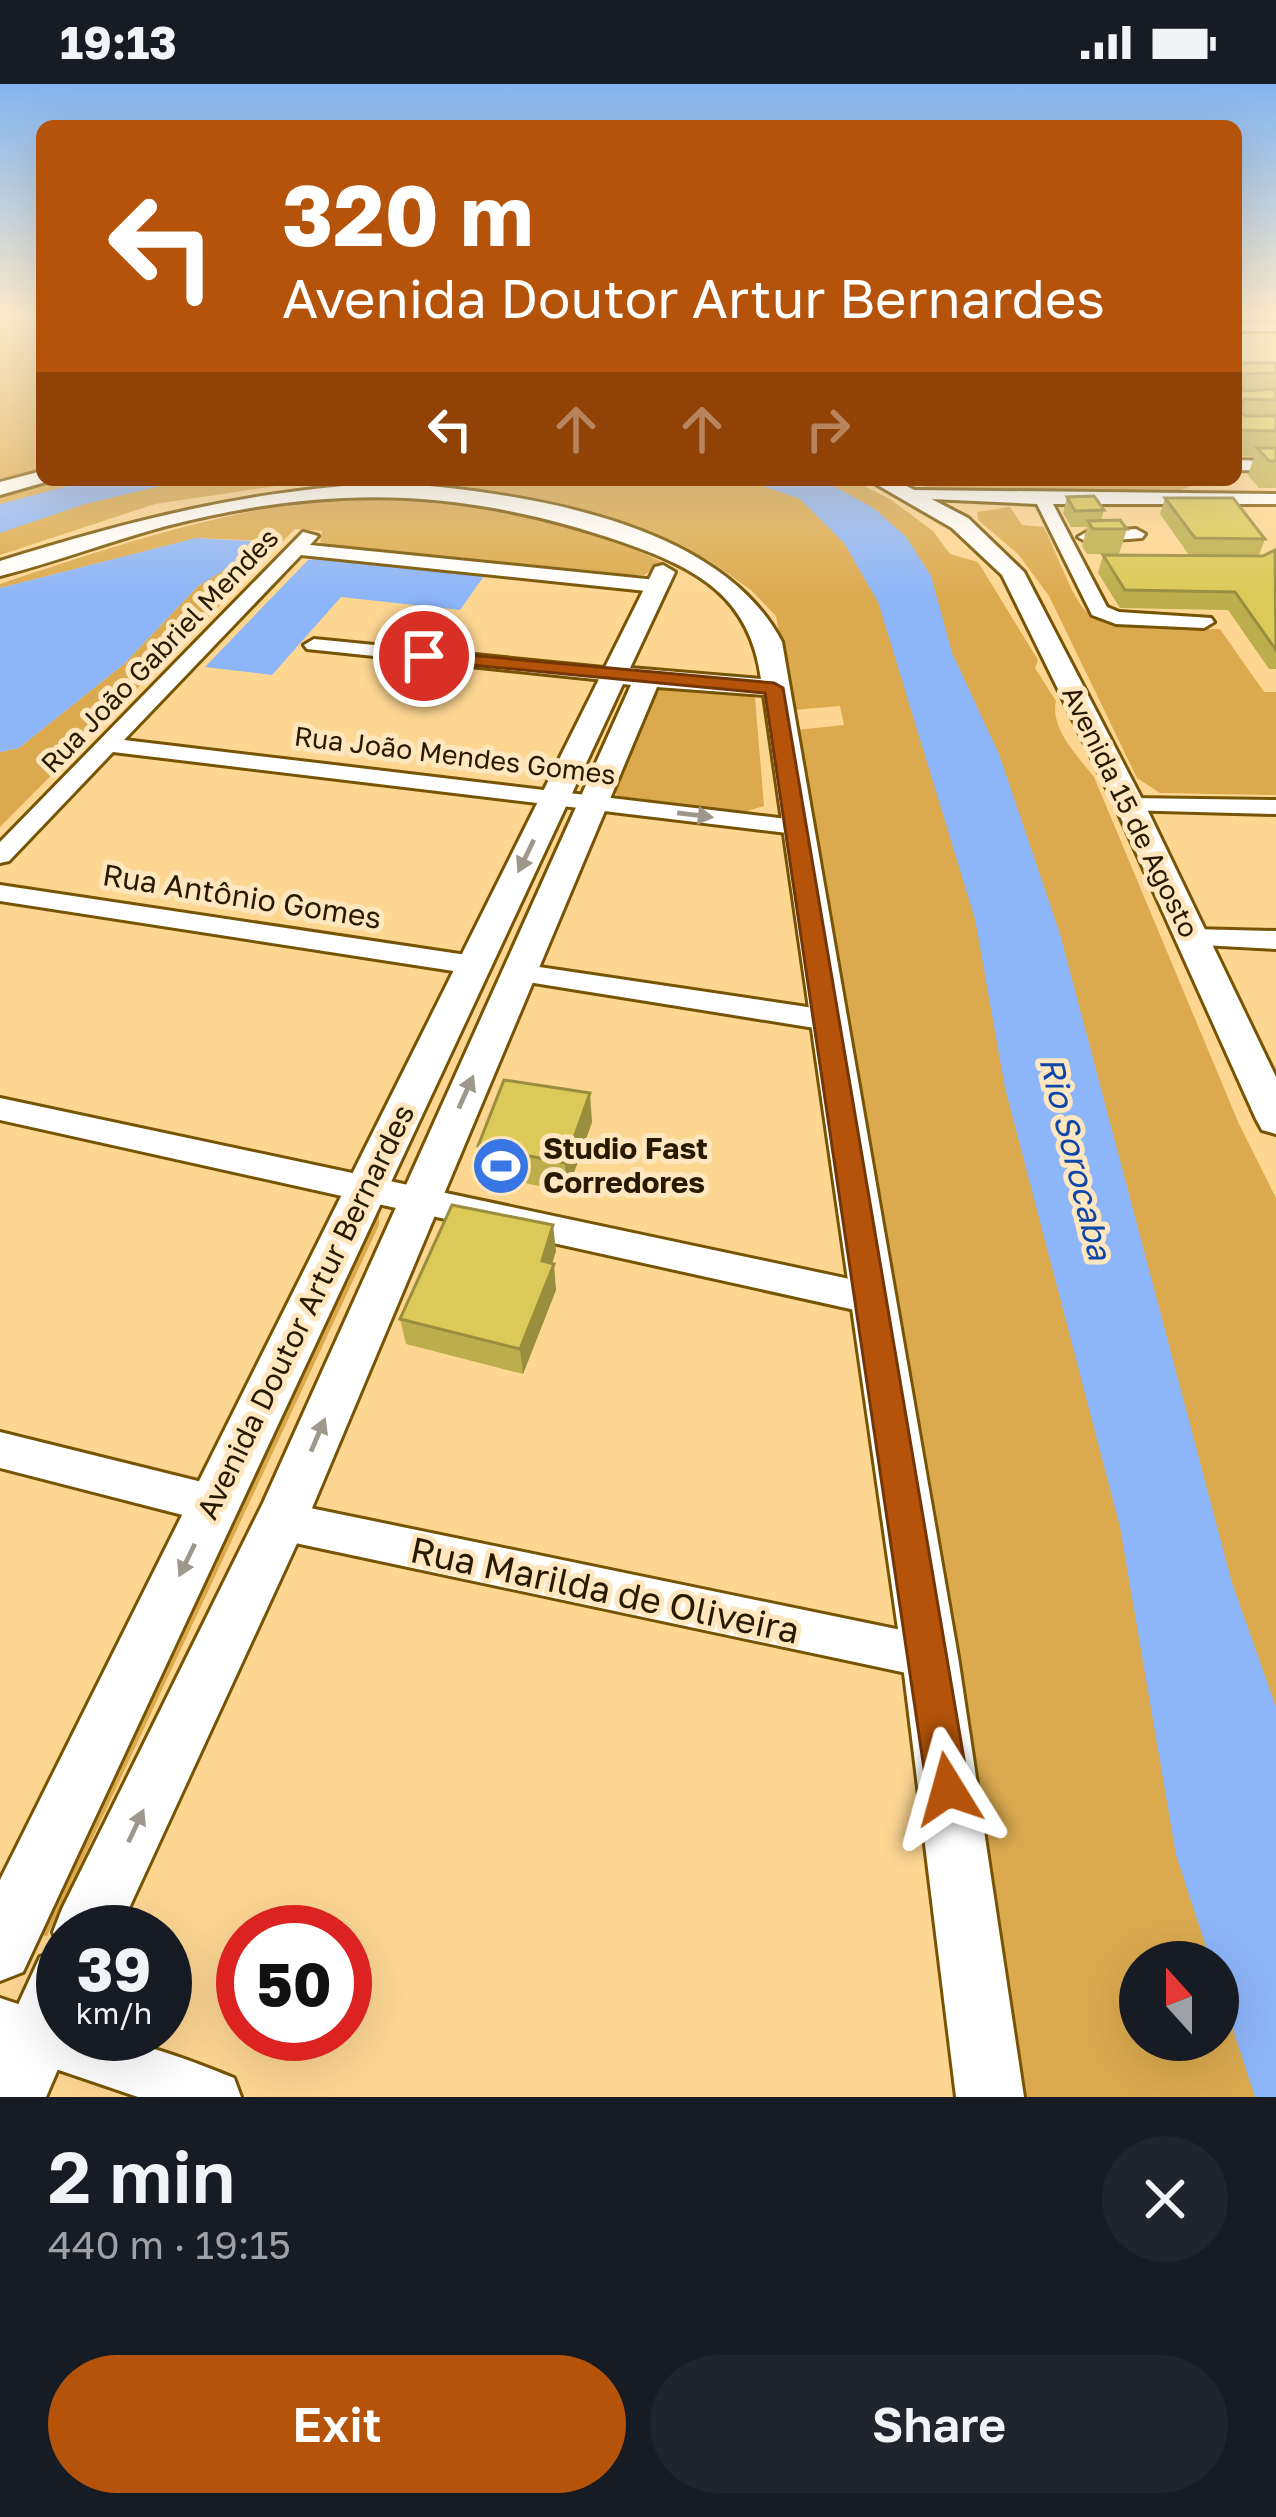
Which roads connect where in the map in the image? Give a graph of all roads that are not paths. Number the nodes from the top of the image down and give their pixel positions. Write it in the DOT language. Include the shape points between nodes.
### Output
graph roads {
  1 [pos="1242,465"];
  2 [pos="1276,466"];
  3 [pos="36,479"];
  4 [pos="894,486"];
  5 [pos="1216,486"];
  6 [pos="0,489"];
  7 [pos="1276,499"];
  8 [pos="1043,500"];
  9 [pos="1240,500"];
  10 [pos="945,506"];
  11 [pos="1136,534"];
  12 [pos="1063,537"];
  13 [pos="1076,563"];
  14 [pos="1099,563"];
  15 [pos="0,569"];
  16 [pos="660,579"];
  17 [pos="1204,622"];
  18 [pos="314,645"];
  19 [pos="630,677"];
  20 [pos="774,688"];
  21 [pos="107,745"];
  22 [pos="554,798"];
  23 [pos="595,803"];
  24 [pos="1130,805"];
  25 [pos="1276,807"];
  26 [pos="796,826"];
  27 [pos="0,856"];
  28 [pos="0,893"];
  29 [pos="1192,938"];
  30 [pos="1276,940"];
  31 [pos="473,965"];
  32 [pos="519,973"];
  33 [pos="827,1020"];
  34 [pos="0,1109"];
  35 [pos="1276,1119"];
  36 [pos="365,1190"];
  37 [pos="418,1199"];
  38 [pos="873,1299"];
  39 [pos="0,1450"];
  40 [pos="214,1504"];
  41 [pos="280,1521"];
  42 [pos="930,1657"];
  43 [pos="98,1905"];
  44 [pos="0,1948"];
  45 [pos="34,2014"];
  46 [pos="11,2097"];
  47 [pos="215,2097"];
  48 [pos="990,2097"];
  1 -- 2 [label="street"];
  3 -- 6 [label="main road"];
  4 -- 10 [label="main road, Avenida 15 de Agosto"];
  5 -- 9 [label="street"];
  7 -- 9 [label="street"];
  8 -- 9 [label="street"];
  8 -- 10 [label="street"];
  8 -- 12 [label="street"];
  10 -- 24 [label="main road, Avenida 15 de Agosto" via="1012,572"];
  11 -- 12 [label="street"];
  12 -- 13 [label="street"];
  13 -- 14 [label="street"];
  13 -- 17 [label="street" via="1099,611"];
  15 -- 20 [label="main road" via="244,500 357,488 457,491 616,531 722,581 758,614"];
  16 -- 19 [label="main road, Avenida Doutor Artur Bernardes"];
  16 -- 21 [label="street, Rua João Gabriel Mendes" via="303,542"];
  18 -- 19 [label="street"];
  19 -- 20 [label="main road"];
  19 -- 22 [label="main road, Avenida Doutor Artur Bernardes"];
  19 -- 23 [label="main road, Avenida Doutor Artur Bernardes"];
  20 -- 26 [label="main road"];
  21 -- 22 [label="street, Rua João Mendes Gomes"];
  21 -- 27 [label="street, Rua João Gabriel Mendes"];
  22 -- 23 [label="street, Rua João Mendes Gomes"];
  22 -- 31 [label="main road, Avenida Doutor Artur Bernardes, one-way"];
  23 -- 26 [label="street, Rua João Mendes Gomes, one-way"];
  23 -- 32 [label="main road, Avenida Doutor Artur Bernardes"];
  24 -- 25 [label="street"];
  24 -- 29 [label="main road, Avenida 15 de Agosto"];
  26 -- 33 [label="main road"];
  28 -- 31 [label="street, Rua Antônio Gomes"];
  29 -- 30 [label="street"];
  29 -- 35 [label="main road, Avenida 15 de Agosto"];
  31 -- 36 [label="main road, Avenida Doutor Artur Bernardes"];
  32 -- 33 [label="street"];
  37 -- 32 [label="main road, Avenida Doutor Artur Bernardes, one-way"];
  33 -- 38 [label="main road"];
  34 -- 36 [label="street"];
  36 -- 37 [label="street"];
  36 -- 40 [label="main road, Avenida Doutor Artur Bernardes"];
  37 -- 38 [label="street"];
  41 -- 37 [label="main road, Avenida Doutor Artur Bernardes, one-way"];
  38 -- 42 [label="main road"];
  39 -- 40 [label="street"];
  40 -- 44 [label="main road, Avenida Doutor Artur Bernardes, one-way"];
  41 -- 42 [label="street, Rua Marilda de Oliveira"];
  43 -- 41 [label="main road, Avenida Doutor Artur Bernardes, one-way"];
  42 -- 48 [label="main road"];
  45 -- 46 [label="main road"];
  45 -- 47 [label="street"];
}
